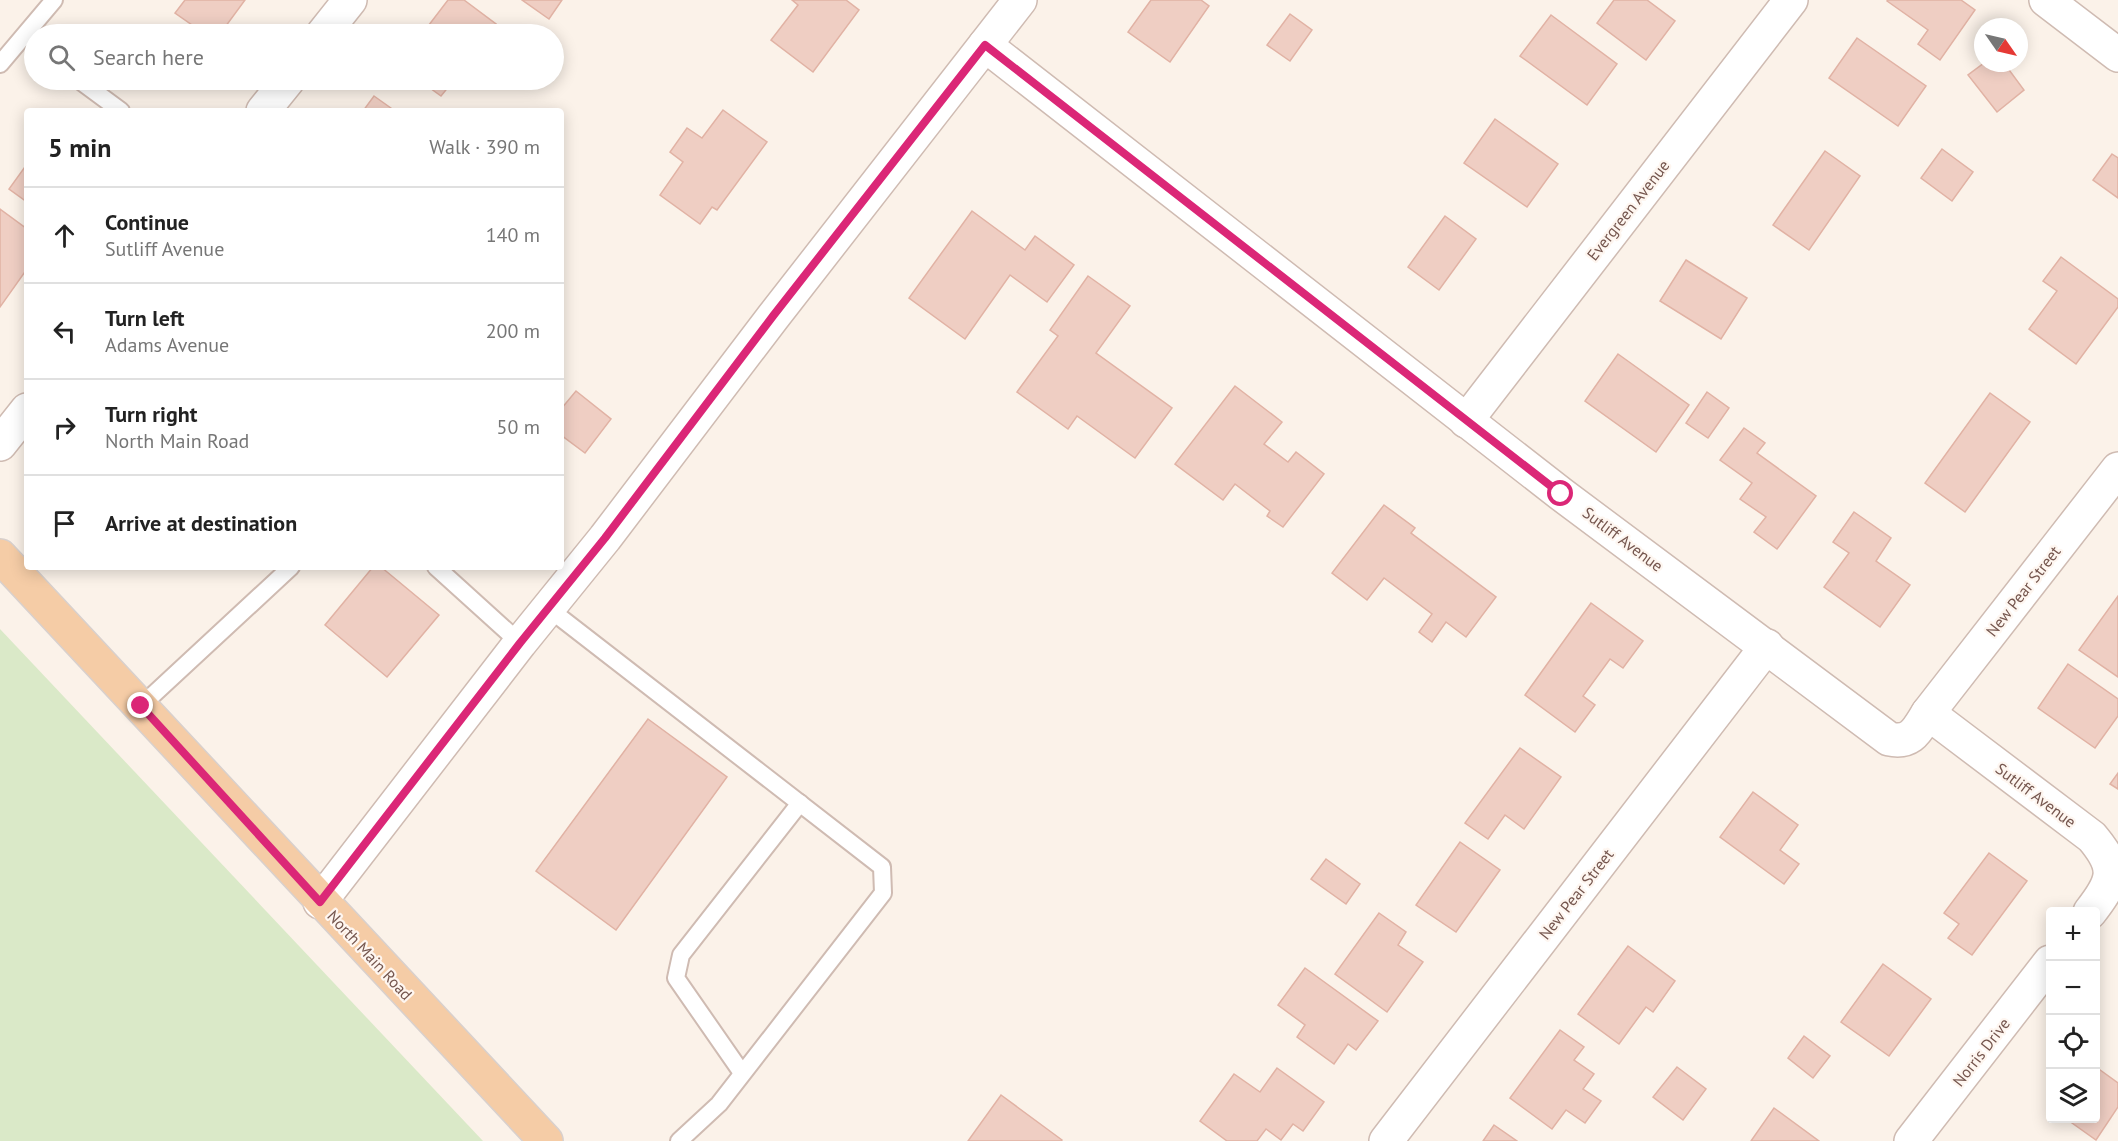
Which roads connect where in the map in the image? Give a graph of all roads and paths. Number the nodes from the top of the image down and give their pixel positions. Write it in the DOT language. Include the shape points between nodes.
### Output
graph roads {
  1 [pos="54,0"];
  2 [pos="350,0"];
  3 [pos="1020,0"];
  4 [pos="1791,0"];
  5 [pos="2046,0"];
  6 [pos="40,24"];
  7 [pos="331,24"];
  8 [pos="985,45"];
  9 [pos="24,46"];
  10 [pos="2118,55"];
  11 [pos="0,64"];
  12 [pos="93,90"];
  13 [pos="280,90"];
  14 [pos="117,108"];
  15 [pos="265,108"];
  16 [pos="24,414"];
  17 [pos="1466,420"];
  18 [pos="0,444"];
  19 [pos="2118,469"];
  20 [pos="0,556"];
  21 [pos="288,570"];
  22 [pos="439,570"];
  23 [pos="548,608"];
  24 [pos="520,643"];
  25 [pos="1767,646"];
  26 [pos="141,706"];
  27 [pos="1928,712"];
  28 [pos="800,803"];
  29 [pos="320,902"];
  30 [pos="2093,907"];
  31 [pos="2046,967"];
  32 [pos="742,1073"];
  33 [pos="546,1141"];
  34 [pos="679,1141"];
  35 [pos="1386,1141"];
  36 [pos="1911,1141"];
  1 -- 6 [label="lane"];
  2 -- 7 [label="street"];
  3 -- 8 [label="street"];
  4 -- 17 [label="street, Evergreen Avenue"];
  5 -- 10 [label="street"];
  8 -- 17 [label="street, Sutliff Avenue"];
  8 -- 23 [label="street"];
  9 -- 11 [label="lane"];
  12 -- 14 [label="lane"];
  13 -- 15 [label="street"];
  16 -- 18 [label="street"];
  17 -- 25 [label="street, Sutliff Avenue"];
  19 -- 27 [label="street, New Pear Street"];
  20 -- 26 [label="main road, North Main Road"];
  21 -- 26 [label="lane"];
  22 -- 24 [label="lane"];
  23 -- 24 [label="street"];
  23 -- 28 [label="lane"];
  24 -- 29 [label="street"];
  25 -- 27 [label="street, Sutliff Avenue" via="1889,739 1911,737"];
  25 -- 35 [label="street, New Pear Street"];
  26 -- 29 [label="main road, North Main Road"];
  27 -- 30 [label="street, Sutliff Avenue" via="2092,837 2106,852 2112,866 2109,882"];
  28 -- 32 [label="lane" via="681,956 676,978"];
  28 -- 32 [label="lane" via="882,867 883,893"];
  29 -- 33 [label="main road, North Main Road"];
  31 -- 36 [label="street, Norris Drive"];
  32 -- 34 [label="lane" via="719,1104"];
}
